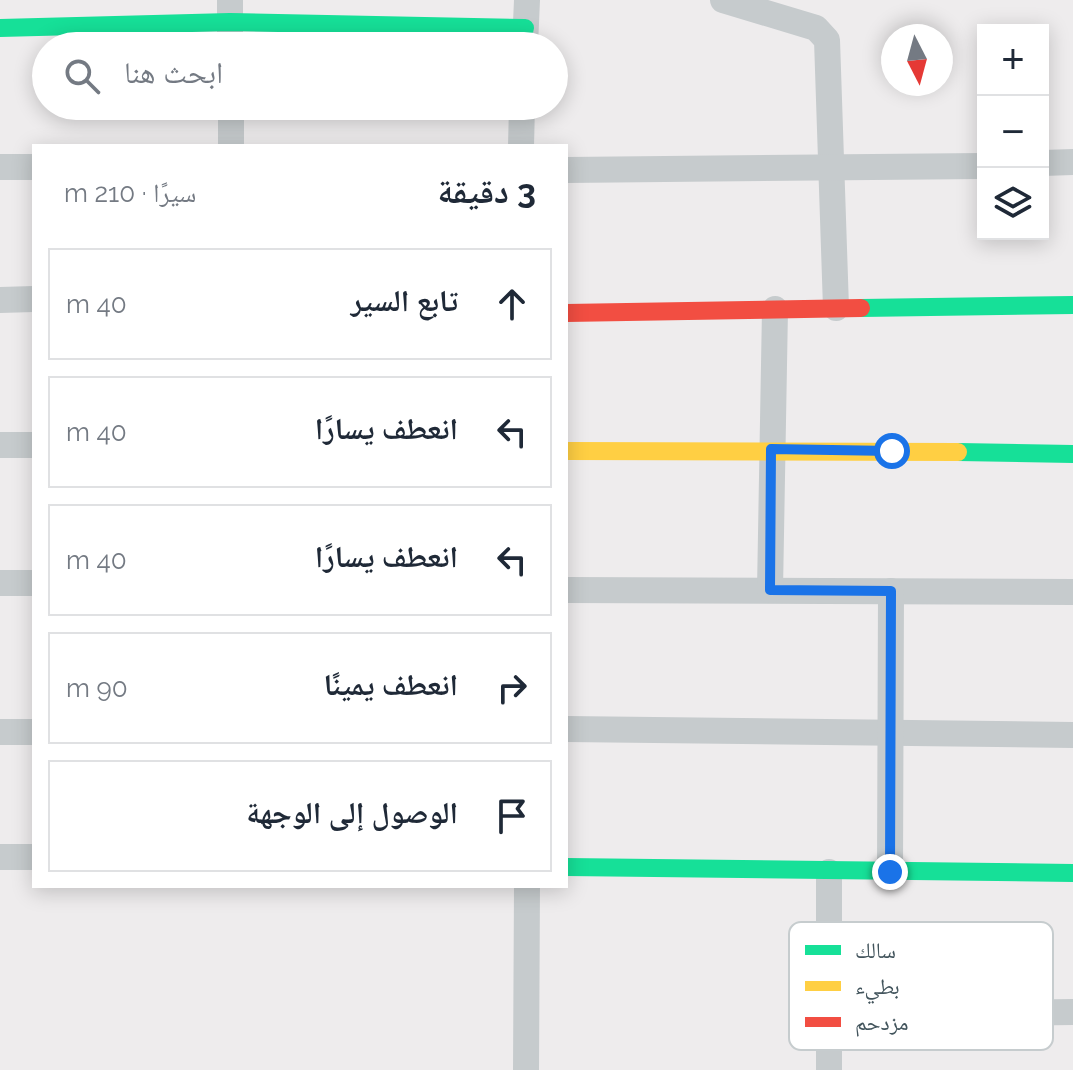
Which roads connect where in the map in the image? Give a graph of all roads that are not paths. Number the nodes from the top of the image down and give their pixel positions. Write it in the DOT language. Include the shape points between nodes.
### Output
graph roads {
  1 [pos="527,0"];
  2 [pos="723,0"];
  3 [pos="230,23"];
  4 [pos="0,28"];
  5 [pos="420,32"];
  6 [pos="525,32"];
  7 [pos="231,120"];
  8 [pos="522,120"];
  9 [pos="231,144"];
  10 [pos="521,144"];
  11 [pos="1073,162"];
  12 [pos="1049,163"];
  13 [pos="977,166"];
  14 [pos="0,167"];
  15 [pos="32,167"];
  16 [pos="831,168"];
  17 [pos="568,170"];
  18 [pos="32,299"];
  19 [pos="0,300"];
  20 [pos="1073,305"];
  21 [pos="836,308"];
  22 [pos="775,309"];
  23 [pos="568,313"];
  24 [pos="0,445"];
  25 [pos="32,445"];
  26 [pos="771,449"];
  27 [pos="568,451"];
  28 [pos="1073,454"];
  29 [pos="0,583"];
  30 [pos="32,583"];
  31 [pos="568,590"];
  32 [pos="770,590"];
  33 [pos="891,591"];
  34 [pos="1073,592"];
  35 [pos="568,729"];
  36 [pos="0,732"];
  37 [pos="32,732"];
  38 [pos="892,735"];
  39 [pos="1073,735"];
  40 [pos="0,857"];
  41 [pos="32,857"];
  42 [pos="568,867"];
  43 [pos="829,872"];
  44 [pos="890,872"];
  45 [pos="1073,873"];
  46 [pos="527,888"];
  47 [pos="829,922"];
  48 [pos="1053,1012"];
  49 [pos="1073,1012"];
  50 [pos="829,1050"];
  51 [pos="526,1070"];
  52 [pos="829,1070"];
  1 -- 6 [label="street"];
  2 -- 16 [label="street" via="824,33"];
  3 -- 4 [label="street"];
  3 -- 5 [label="street"];
  7 -- 9 [label="street"];
  8 -- 10 [label="street"];
  11 -- 12 [label="street"];
  13 -- 16 [label="street"];
  14 -- 15 [label="street"];
  16 -- 17 [label="street"];
  16 -- 21 [label="street"];
  18 -- 19 [label="street"];
  20 -- 21 [label="street"];
  21 -- 22 [label="street"];
  22 -- 23 [label="street"];
  22 -- 26 [label="street"];
  24 -- 25 [label="street"];
  26 -- 27 [label="street"];
  26 -- 28 [label="street"];
  26 -- 32 [label="street"];
  29 -- 30 [label="street"];
  31 -- 32 [label="street"];
  32 -- 33 [label="street"];
  33 -- 34 [label="street"];
  33 -- 38 [label="street"];
  35 -- 38 [label="street"];
  36 -- 37 [label="street"];
  38 -- 39 [label="street"];
  38 -- 44 [label="street"];
  40 -- 41 [label="street"];
  42 -- 43 [label="street"];
  43 -- 44 [label="street"];
  43 -- 47 [label="street"];
  44 -- 45 [label="street"];
  46 -- 51 [label="street"];
  48 -- 49 [label="street"];
  50 -- 52 [label="street"];
}
